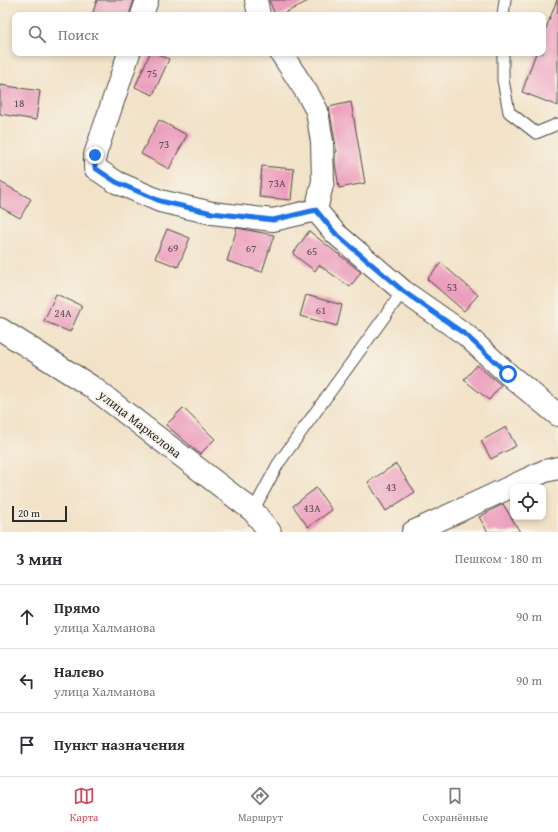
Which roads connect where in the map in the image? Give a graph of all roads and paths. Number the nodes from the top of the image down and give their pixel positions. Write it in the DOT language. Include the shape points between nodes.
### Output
graph roads {
  1 [pos="147,0"];
  2 [pos="256,0"];
  3 [pos="505,0"];
  4 [pos="143,12"];
  5 [pos="258,12"];
  6 [pos="503,12"];
  7 [pos="128,56"];
  8 [pos="283,56"];
  9 [pos="503,56"];
  10 [pos="558,124"];
  11 [pos="316,210"];
  12 [pos="403,291"];
  13 [pos="0,329"];
  14 [pos="558,415"];
  15 [pos="558,468"];
  16 [pos="253,511"];
  17 [pos="270,532"];
  18 [pos="413,532"];
  1 -- 4 [label="street"];
  2 -- 5 [label="street"];
  3 -- 6 [label="lane"];
  7 -- 11 [label="street" via="95,155 95,168 116,182 160,201 212,213 273,220"];
  8 -- 11 [label="street" via="317,111 322,142 323,181"];
  9 -- 10 [label="lane" via="503,80 509,112 536,133"];
  11 -- 12 [label="street" via="335,233"];
  12 -- 14 [label="street" via="466,335"];
  12 -- 16 [label="lane" via="278,464"];
  13 -- 16 [label="street, улица Маркелова" via="92,387"];
  15 -- 18 [label="street" via="545,470"];
  16 -- 17 [label="street, улица Маркелова"];
}
